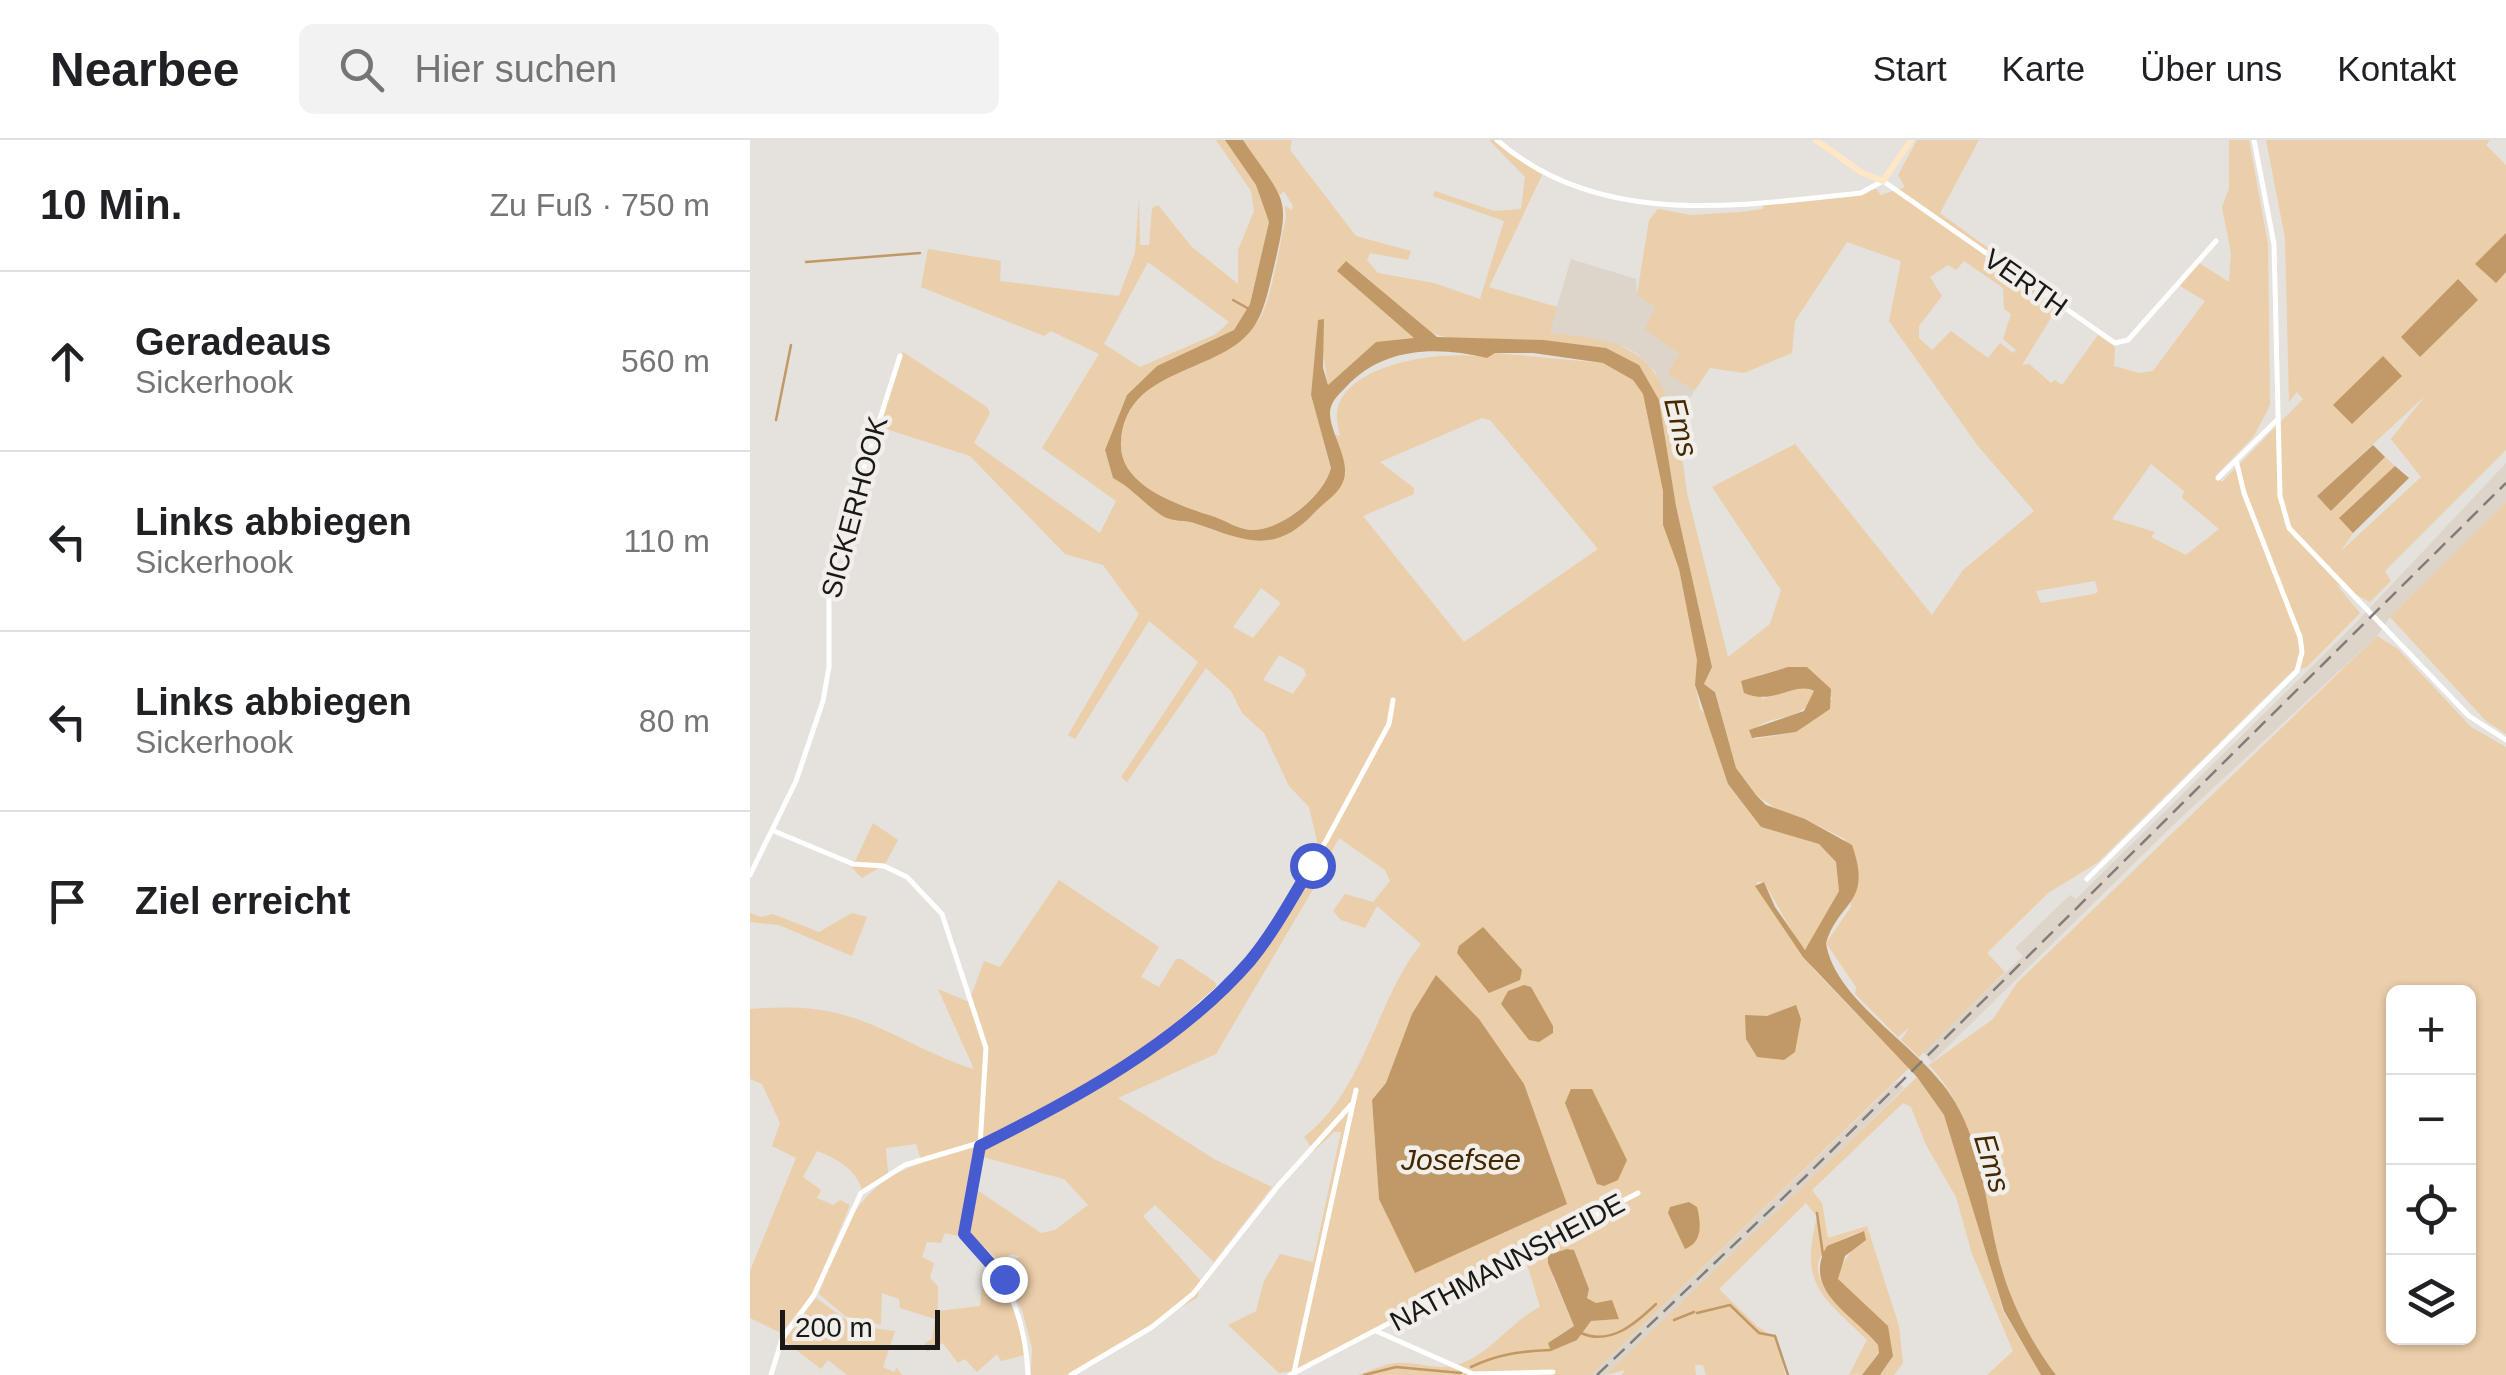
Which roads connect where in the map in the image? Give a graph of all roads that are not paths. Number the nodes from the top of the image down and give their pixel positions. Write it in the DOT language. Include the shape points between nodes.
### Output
graph roads {
  1 [pos="1497,140"];
  2 [pos="1816,140"];
  3 [pos="1911,140"];
  4 [pos="2254,140"];
  5 [pos="1884,181"];
  6 [pos="2216,242"];
  7 [pos="900,356"];
  8 [pos="2277,420"];
  9 [pos="2236,460"];
  10 [pos="2218,478"];
  11 [pos="1393,700"];
  12 [pos="2506,740"];
  13 [pos="774,831"];
  14 [pos="750,875"];
  15 [pos="2087,880"];
  16 [pos="1356,1090"];
  17 [pos="1351,1104"];
  18 [pos="980,1146"];
  19 [pos="1638,1193"];
  20 [pos="1376,1331"];
  21 [pos="1554,1372"];
  22 [pos="1292,1374"];
  23 [pos="771,1375"];
  24 [pos="1028,1375"];
  25 [pos="1071,1375"];
  1 -- 5 [label="street" via="1552,178 1690,208 1861,193"];
  2 -- 5 [label="street, VERTH"];
  3 -- 5 [label="street"];
  4 -- 8 [label="street" via="2274,233"];
  5 -- 6 [label="street, VERTH" via="2115,343 2128,340"];
  7 -- 13 [label="street, SICKERHOOK" via="829,578 823,701"];
  8 -- 9 [label="street"];
  8 -- 12 [label="street" via="2280,496 2290,528 2469,716"];
  9 -- 10 [label="street"];
  9 -- 15 [label="street" via="2300,637 2297,671"];
  11 -- 18 [label="street" via="1389,724 1326,842 1250,961 1149,1050"];
  13 -- 14 [label="street, SICKERHOOK"];
  13 -- 18 [label="street" via="852,864 884,866 907,877 942,914 986,1048"];
  16 -- 17 [label="street, NATHMANNSHEIDE"];
  17 -- 22 [label="street, NATHMANNSHEIDE"];
  17 -- 25 [label="street, NATHMANNSHEIDE" via="1193,1294"];
  18 -- 23 [label="street" via="905,1164 861,1193 814,1295 785,1333"];
  18 -- 24 [label="street" via="964,1234 1004,1279"];
  19 -- 20 [label="street, NATHMANNSHEIDE"];
  20 -- 21 [label="street, NATHMANNSHEIDE" via="1473,1374"];
  20 -- 22 [label="street, NATHMANNSHEIDE"];
}
